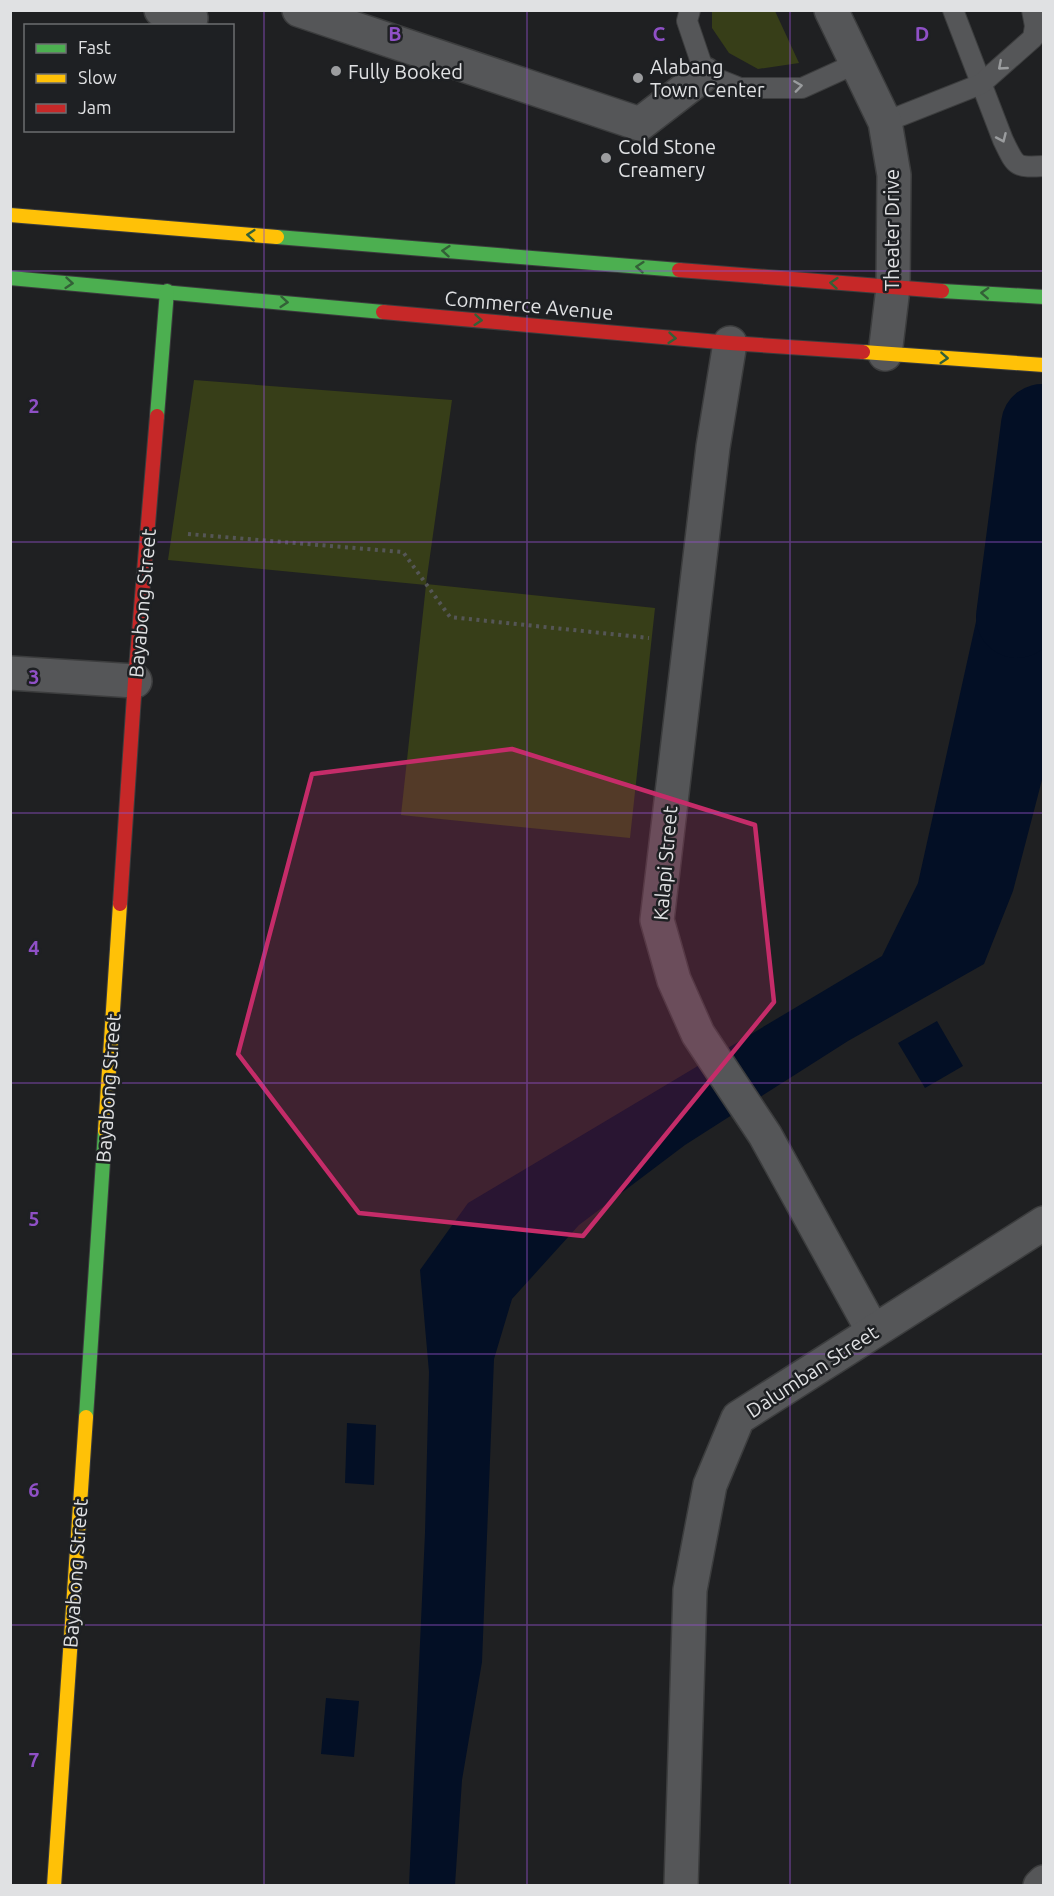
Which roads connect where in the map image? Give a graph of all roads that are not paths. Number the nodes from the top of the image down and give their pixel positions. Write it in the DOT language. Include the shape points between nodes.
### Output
graph roads {
  1 [pos="300,10"];
  2 [pos="690,10"];
  3 [pos="831,10"];
  4 [pos="953,10"];
  5 [pos="1032,10"];
  6 [pos="1038,38"];
  7 [pos="856,63"];
  8 [pos="705,74"];
  9 [pos="981,84"];
  10 [pos="885,122"];
  11 [pos="1044,166"];
  12 [pos="10,215"];
  13 [pos="10,278"];
  14 [pos="892,288"];
  15 [pos="167,291"];
  16 [pos="1044,297"];
  17 [pos="730,343"];
  18 [pos="885,354"];
  19 [pos="1044,365"];
  20 [pos="10,673"];
  21 [pos="135,681"];
  22 [pos="1044,1223"];
  23 [pos="873,1331"];
  24 [pos="1044,1882"];
  25 [pos="54,1886"];
  26 [pos="681,1886"];
  27 [pos="1040,1886"];
  1 -- 8 [label="street" via="640,124"];
  2 -- 8 [label="lane" via="687,21"];
  3 -- 7 [label="street, Theater Drive"];
  4 -- 9 [label="lane"];
  5 -- 6 [label="lane"];
  6 -- 9 [label="lane, one-way"];
  8 -- 7 [label="lane, one-way" via="740,88 802,88"];
  7 -- 10 [label="street, Theater Drive"];
  9 -- 10 [label="lane"];
  9 -- 11 [label="lane, one-way" via="1015,162 1023,168"];
  10 -- 14 [label="street, Theater Drive" via="894,175"];
  14 -- 12 [label="main road, one-way"];
  13 -- 15 [label="main road, Commerce Avenue, one-way"];
  16 -- 14 [label="main road, one-way"];
  14 -- 18 [label="street, Theater Drive"];
  15 -- 17 [label="main road, Commerce Avenue, one-way"];
  15 -- 21 [label="main road, Bayabong Street"];
  17 -- 18 [label="main road, Commerce Avenue"];
  17 -- 23 [label="street, Kalapi Street" via="713,447 657,920 674,980 699,1034 765,1135"];
  18 -- 19 [label="main road, Commerce Avenue, one-way"];
  20 -- 21 [label="street"];
  21 -- 25 [label="main road, Bayabong Street"];
  22 -- 23 [label="street, Dalumban Street"];
  23 -- 26 [label="street, Dalumban Street" via="738,1418 710,1485 690,1590"];
  24 -- 27 [label="street"];
}
